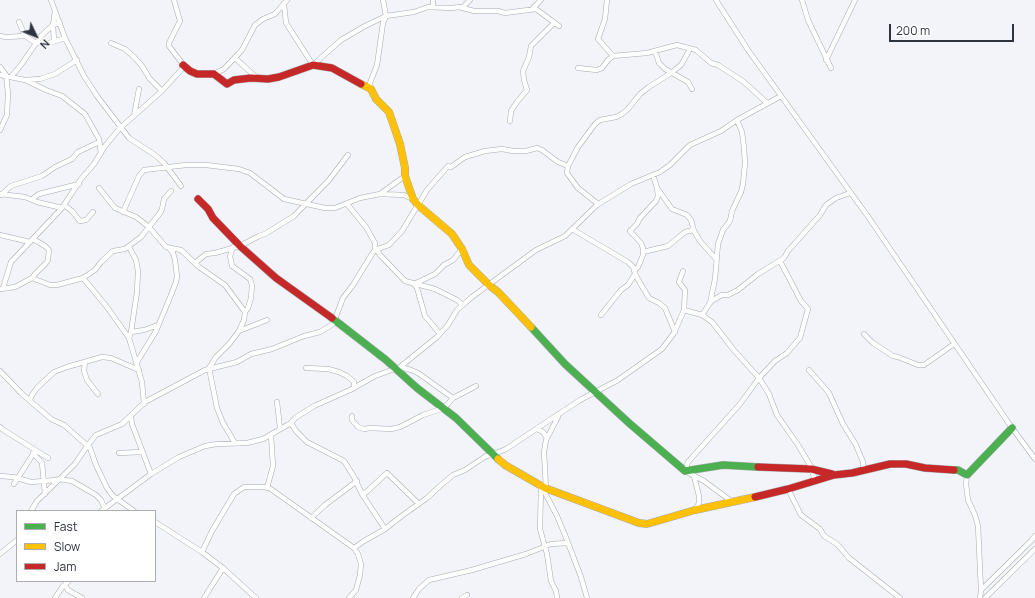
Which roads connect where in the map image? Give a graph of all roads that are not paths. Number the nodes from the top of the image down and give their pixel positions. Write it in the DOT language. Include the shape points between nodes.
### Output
graph roads {
  1 [pos="51,0"];
  2 [pos="174,0"];
  3 [pos="382,0"];
  4 [pos="433,0"];
  5 [pos="470,0"];
  6 [pos="541,0"];
  7 [pos="607,0"];
  8 [pos="716,0"];
  9 [pos="802,0"];
  10 [pos="855,0"];
  11 [pos="285,2"];
  12 [pos="433,7"];
  13 [pos="463,7"];
  14 [pos="533,8"];
  15 [pos="55,10"];
  16 [pos="386,16"];
  17 [pos="19,22"];
  18 [pos="60,23"];
  19 [pos="554,23"];
  20 [pos="53,25"];
  21 [pos="559,26"];
  22 [pos="0,36"];
  23 [pos="25,36"];
  24 [pos="65,38"];
  25 [pos="54,41"];
  26 [pos="36,43"];
  27 [pos="111,43"];
  28 [pos="690,49"];
  29 [pos="655,51"];
  30 [pos="613,56"];
  31 [pos="235,58"];
  32 [pos="77,60"];
  33 [pos="826,60"];
  34 [pos="183,65"];
  35 [pos="313,65"];
  36 [pos="0,67"];
  37 [pos="578,68"];
  38 [pos="831,68"];
  39 [pos="671,73"];
  40 [pos="214,74"];
  41 [pos="0,75"];
  42 [pos="8,76"];
  43 [pos="258,78"];
  44 [pos="25,80"];
  45 [pos="140,89"];
  46 [pos="692,89"];
  47 [pos="371,90"];
  48 [pos="162,91"];
  49 [pos="781,96"];
  50 [pos="767,103"];
  51 [pos="134,116"];
  52 [pos="737,120"];
  53 [pos="510,121"];
  54 [pos="120,128"];
  55 [pos="0,130"];
  56 [pos="100,142"];
  57 [pos="101,153"];
  58 [pos="348,155"];
  59 [pos="568,166"];
  60 [pos="167,167"];
  61 [pos="654,175"];
  62 [pos="405,176"];
  63 [pos="79,184"];
  64 [pos="181,186"];
  65 [pos="99,188"];
  66 [pos="657,188"];
  67 [pos="171,191"];
  68 [pos="850,193"];
  69 [pos="0,194"];
  70 [pos="380,194"];
  71 [pos="32,199"];
  72 [pos="198,199"];
  73 [pos="413,199"];
  74 [pos="306,203"];
  75 [pos="347,204"];
  76 [pos="598,204"];
  77 [pos="418,205"];
  78 [pos="63,207"];
  79 [pos="93,212"];
  80 [pos="124,212"];
  81 [pos="148,227"];
  82 [pos="572,229"];
  83 [pos="693,230"];
  84 [pos="0,235"];
  85 [pos="31,241"];
  86 [pos="236,246"];
  87 [pos="129,247"];
  88 [pos="169,248"];
  89 [pos="462,249"];
  90 [pos="376,250"];
  91 [pos="643,252"];
  92 [pos="716,259"];
  93 [pos="780,261"];
  94 [pos="195,264"];
  95 [pos="683,271"];
  96 [pos="635,272"];
  97 [pos="32,278"];
  98 [pos="83,278"];
  99 [pos="414,284"];
  100 [pos="489,285"];
  101 [pos="2,288"];
  102 [pos="710,303"];
  103 [pos="463,305"];
  104 [pos="684,310"];
  105 [pos="245,312"];
  106 [pos="702,314"];
  107 [pos="601,315"];
  108 [pos="267,320"];
  109 [pos="335,320"];
  110 [pos="158,325"];
  111 [pos="239,331"];
  112 [pos="131,332"];
  113 [pos="674,332"];
  114 [pos="440,334"];
  115 [pos="864,334"];
  116 [pos="129,338"];
  117 [pos="954,344"];
  118 [pos="85,362"];
  119 [pos="137,362"];
  120 [pos="209,368"];
  121 [pos="306,368"];
  122 [pos="397,368"];
  123 [pos="139,370"];
  124 [pos="809,370"];
  125 [pos="0,371"];
  126 [pos="759,378"];
  127 [pos="476,386"];
  128 [pos="354,388"];
  129 [pos="596,392"];
  130 [pos="98,394"];
  131 [pos="453,398"];
  132 [pos="30,400"];
  133 [pos="277,402"];
  134 [pos="144,404"];
  135 [pos="444,408"];
  136 [pos="558,415"];
  137 [pos="352,416"];
  138 [pos="131,417"];
  139 [pos="290,423"];
  140 [pos="280,428"];
  141 [pos="1012,428"];
  142 [pos="1,429"];
  143 [pos="537,430"];
  144 [pos="271,435"];
  145 [pos="547,438"];
  146 [pos="235,443"];
  147 [pos="87,446"];
  148 [pos="34,452"];
  149 [pos="142,452"];
  150 [pos="119,453"];
  151 [pos="492,455"];
  152 [pos="48,458"];
  153 [pos="1035,459"];
  154 [pos="811,469"];
  155 [pos="864,470"];
  156 [pos="685,471"];
  157 [pos="151,474"];
  158 [pos="967,474"];
  159 [pos="834,475"];
  160 [pos="0,476"];
  161 [pos="694,476"];
  162 [pos="18,479"];
  163 [pos="58,480"];
  164 [pos="815,480"];
  165 [pos="357,481"];
  166 [pos="44,482"];
  167 [pos="14,484"];
  168 [pos="544,487"];
  169 [pos="267,488"];
  170 [pos="788,489"];
  171 [pos="45,494"];
  172 [pos="363,495"];
  173 [pos="117,499"];
  174 [pos="731,502"];
  175 [pos="419,504"];
  176 [pos="32,510"];
  177 [pos="103,510"];
  178 [pos="133,510"];
  179 [pos="695,510"];
  180 [pos="312,518"];
  181 [pos="156,523"];
  182 [pos="385,529"];
  183 [pos="1035,536"];
  184 [pos="16,541"];
  185 [pos="568,543"];
  186 [pos="545,546"];
  187 [pos="354,548"];
  188 [pos="1035,550"];
  189 [pos="202,552"];
  190 [pos="0,554"];
  191 [pos="223,568"];
  192 [pos="67,583"];
  193 [pos="981,590"];
  194 [pos="55,598"];
  195 [pos="82,598"];
  196 [pos="204,598"];
  197 [pos="256,598"];
  198 [pos="349,598"];
  199 [pos="413,598"];
  200 [pos="557,598"];
  201 [pos="587,598"];
  202 [pos="900,598"];
  203 [pos="980,598"];
  204 [pos="985,598"];
  1 -- 15 [label="street"];
  2 -- 34 [label="street" via="180,21 169,46"];
  3 -- 16 [label="street"];
  4 -- 12 [label="street"];
  5 -- 13 [label="street"];
  6 -- 14 [label="street"];
  7 -- 30 [label="street" via="605,19 598,38"];
  8 -- 49 [label="street"];
  9 -- 33 [label="street"];
  10 -- 33 [label="street"];
  11 -- 31 [label="street" via="275,14 255,25"];
  11 -- 35 [label="street" via="286,23"];
  12 -- 13 [label="street"];
  12 -- 16 [label="street"];
  13 -- 14 [label="street" via="474,11 505,13"];
  14 -- 19 [label="street"];
  15 -- 18 [label="street"];
  15 -- 20 [label="street"];
  16 -- 35 [label="street" via="341,40"];
  16 -- 47 [label="street" via="377,65 370,83"];
  17 -- 23 [label="street"];
  18 -- 20 [label="street"];
  18 -- 24 [label="street"];
  19 -- 21 [label="street"];
  19 -- 53 [label="street" via="531,46 524,71 527,90 517,102"];
  20 -- 25 [label="street"];
  20 -- 26 [label="street"];
  22 -- 23 [label="street"];
  23 -- 26 [label="street"];
  24 -- 25 [label="street"];
  24 -- 32 [label="street"];
  25 -- 26 [label="street"];
  26 -- 42 [label="street" via="25,60"];
  27 -- 48 [label="street" via="125,49 134,57"];
  28 -- 29 [label="street" via="677,45"];
  28 -- 39 [label="street" via="681,65"];
  28 -- 50 [label="street" via="696,50 711,63 744,82"];
  29 -- 30 [label="street"];
  29 -- 39 [label="street" via="659,63"];
  30 -- 37 [label="street" via="597,70"];
  31 -- 40 [label="street" via="224,69"];
  31 -- 43 [label="street"];
  32 -- 44 [label="street" via="55,74"];
  32 -- 54 [label="street" via="84,76"];
  33 -- 38 [label="street"];
  34 -- 40 [label="street" via="194,73"];
  34 -- 48 [label="street"];
  35 -- 43 [label="street" via="279,77"];
  35 -- 47 [label="street" via="337,70"];
  36 -- 42 [label="street"];
  39 -- 46 [label="street" via="688,82"];
  39 -- 59 [label="street" via="640,94 622,114 603,118 595,124 578,146"];
  40 -- 43 [label="street" via="227,84 234,80"];
  41 -- 42 [label="street"];
  42 -- 44 [label="street"];
  42 -- 55 [label="street" via="8,109"];
  44 -- 56 [label="street" via="66,98 85,114"];
  45 -- 51 [label="street"];
  47 -- 62 [label="street" via="390,115 400,144"];
  48 -- 51 [label="street"];
  49 -- 50 [label="street"];
  49 -- 68 [label="street"];
  50 -- 52 [label="street"];
  51 -- 54 [label="street"];
  52 -- 61 [label="street" via="722,131 690,146 670,165"];
  52 -- 92 [label="street" via="744,148 743,184 730,221 723,230"];
  54 -- 57 [label="street"];
  54 -- 60 [label="street" via="128,138 155,155"];
  56 -- 57 [label="street"];
  56 -- 69 [label="street" via="78,152 72,159 42,176 11,186"];
  57 -- 63 [label="street"];
  58 -- 74 [label="street" via="329,180"];
  59 -- 76 [label="street" via="567,173 578,188"];
  59 -- 77 [label="street" via="539,148 520,151 502,149 478,153 465,157 451,167 448,166 430,185"];
  60 -- 64 [label="street"];
  60 -- 74 [label="street" via="206,164 239,169 250,173 284,200"];
  60 -- 80 [label="street" via="141,172"];
  61 -- 66 [label="street"];
  61 -- 76 [label="street" via="631,184"];
  62 -- 70 [label="street"];
  62 -- 73 [label="street"];
  63 -- 71 [label="street" via="54,189"];
  63 -- 78 [label="street"];
  65 -- 80 [label="street" via="111,205"];
  66 -- 83 [label="street" via="672,209 687,215"];
  66 -- 91 [label="street" via="656,201 630,232 641,243"];
  67 -- 81 [label="street" via="164,199 162,209"];
  68 -- 93 [label="street" via="826,205"];
  68 -- 117 [label="street"];
  69 -- 71 [label="street"];
  70 -- 73 [label="street" via="404,195"];
  70 -- 75 [label="street"];
  71 -- 78 [label="street"];
  72 -- 86 [label="street"];
  73 -- 77 [label="street"];
  74 -- 75 [label="street" via="325,208"];
  74 -- 86 [label="street" via="294,216 266,234"];
  75 -- 90 [label="street" via="366,227"];
  76 -- 82 [label="street"];
  77 -- 89 [label="street" via="452,234"];
  77 -- 90 [label="street" via="402,231 389,245"];
  78 -- 79 [label="street" via="72,210 80,221 86,220"];
  78 -- 85 [label="street"];
  80 -- 81 [label="street" via="136,217"];
  81 -- 87 [label="street"];
  81 -- 88 [label="street"];
  82 -- 96 [label="street" via="628,262"];
  82 -- 100 [label="street" via="559,240 536,250"];
  83 -- 91 [label="street" via="686,232 668,246"];
  83 -- 92 [label="street"];
  84 -- 85 [label="street"];
  85 -- 97 [label="street" via="49,250 48,260"];
  85 -- 101 [label="street" via="11,262"];
  86 -- 94 [label="street" via="206,254"];
  86 -- 105 [label="street" via="230,256 232,266 250,279 252,285"];
  86 -- 109 [label="street"];
  87 -- 98 [label="street" via="113,251 95,270"];
  87 -- 112 [label="street" via="138,264"];
  88 -- 94 [label="street" via="181,250"];
  88 -- 110 [label="street" via="175,260 177,276"];
  89 -- 99 [label="street" via="436,274"];
  89 -- 100 [label="street" via="469,265"];
  90 -- 99 [label="street" via="405,281"];
  90 -- 109 [label="street" via="343,298"];
  91 -- 96 [label="street"];
  92 -- 102 [label="street"];
  93 -- 102 [label="street" via="738,290 721,295"];
  93 -- 126 [label="street" via="801,301 808,309 800,338"];
  94 -- 105 [label="street" via="227,287"];
  95 -- 104 [label="street" via="679,282 685,290"];
  96 -- 107 [label="street" via="628,286 621,290"];
  96 -- 113 [label="street" via="649,298 665,308"];
  97 -- 98 [label="street" via="50,285 58,285"];
  97 -- 101 [label="street" via="15,287"];
  98 -- 116 [label="street"];
  99 -- 103 [label="street" via="435,289"];
  99 -- 114 [label="street" via="425,316"];
  100 -- 103 [label="street"];
  100 -- 129 [label="street" via="565,364"];
  102 -- 106 [label="street"];
  103 -- 114 [label="street"];
  104 -- 106 [label="street"];
  104 -- 113 [label="street"];
  105 -- 111 [label="street"];
  106 -- 126 [label="street" via="718,328"];
  108 -- 111 [label="street"];
  109 -- 120 [label="street" via="320,332 251,354 237,362"];
  109 -- 122 [label="street"];
  110 -- 112 [label="street"];
  110 -- 119 [label="street"];
  111 -- 120 [label="street"];
  112 -- 116 [label="street"];
  113 -- 129 [label="street" via="662,349"];
  114 -- 122 [label="street"];
  115 -- 117 [label="street" via="873,344 893,356 918,365 924,365"];
  116 -- 119 [label="street"];
  117 -- 141 [label="street"];
  118 -- 123 [label="street" via="102,357 111,358"];
  118 -- 130 [label="street" via="87,380"];
  118 -- 132 [label="street" via="51,374"];
  119 -- 123 [label="street"];
  120 -- 134 [label="street"];
  120 -- 146 [label="street" via="217,408"];
  121 -- 128 [label="street" via="339,372 354,382"];
  122 -- 128 [label="street"];
  122 -- 131 [label="street" via="418,373"];
  122 -- 135 [label="street"];
  123 -- 134 [label="street"];
  124 -- 155 [label="street" via="828,393 856,445"];
  125 -- 132 [label="street"];
  126 -- 154 [label="street" via="776,412"];
  126 -- 156 [label="street" via="740,404 688,462"];
  127 -- 131 [label="street"];
  128 -- 139 [label="street" via="314,406"];
  129 -- 136 [label="street"];
  129 -- 156 [label="street"];
  131 -- 135 [label="street"];
  132 -- 147 [label="street"];
  133 -- 140 [label="street"];
  134 -- 138 [label="street"];
  135 -- 137 [label="street" via="391,429 364,429 358,427"];
  135 -- 151 [label="street"];
  136 -- 143 [label="street"];
  136 -- 145 [label="street"];
  138 -- 147 [label="street" via="122,424 96,435"];
  138 -- 149 [label="street"];
  139 -- 140 [label="street"];
  139 -- 165 [label="street" via="307,442 344,461"];
  140 -- 144 [label="street"];
  141 -- 153 [label="street"];
  141 -- 158 [label="street"];
  142 -- 148 [label="street"];
  143 -- 145 [label="street" via="543,432"];
  143 -- 151 [label="street"];
  144 -- 146 [label="street" via="255,441"];
  144 -- 169 [label="street" via="273,466"];
  145 -- 168 [label="street" via="544,452"];
  146 -- 157 [label="street" via="196,449 179,456"];
  147 -- 163 [label="street" via="75,464"];
  147 -- 173 [label="street" via="107,488"];
  148 -- 152 [label="street"];
  148 -- 162 [label="street"];
  148 -- 166 [label="street" via="42,463"];
  149 -- 150 [label="street"];
  149 -- 157 [label="street"];
  151 -- 168 [label="street"];
  151 -- 175 [label="street" via="453,475"];
  154 -- 156 [label="street" via="723,465"];
  154 -- 159 [label="street"];
  154 -- 164 [label="street"];
  155 -- 158 [label="street" via="890,464 906,464 958,470"];
  155 -- 159 [label="street"];
  156 -- 161 [label="street"];
  157 -- 173 [label="street"];
  158 -- 193 [label="street" via="968,500 978,526"];
  159 -- 164 [label="street"];
  160 -- 162 [label="street"];
  161 -- 174 [label="street"];
  161 -- 179 [label="street" via="700,496"];
  162 -- 166 [label="street"];
  162 -- 167 [label="street"];
  163 -- 166 [label="street"];
  163 -- 171 [label="street"];
  163 -- 177 [label="street" via="72,481 96,495 101,500"];
  164 -- 170 [label="street"];
  165 -- 172 [label="street"];
  165 -- 180 [label="street"];
  166 -- 171 [label="street"];
  168 -- 179 [label="street" via="638,524 647,524"];
  168 -- 185 [label="street"];
  168 -- 186 [label="street" via="540,529"];
  169 -- 180 [label="street"];
  169 -- 189 [label="street" via="244,487 234,494"];
  170 -- 174 [label="street"];
  170 -- 202 [label="street" via="801,515 837,544 849,558"];
  171 -- 176 [label="street"];
  172 -- 175 [label="street" via="387,473"];
  172 -- 182 [label="street"];
  173 -- 177 [label="street"];
  173 -- 178 [label="street"];
  174 -- 179 [label="street"];
  175 -- 182 [label="street"];
  180 -- 187 [label="street"];
  181 -- 189 [label="street"];
  182 -- 187 [label="street"];
  183 -- 193 [label="street"];
  184 -- 190 [label="street"];
  185 -- 186 [label="street"];
  185 -- 201 [label="street"];
  186 -- 199 [label="street" via="472,570 429,580"];
  186 -- 200 [label="street" via="551,581"];
  187 -- 198 [label="street" via="361,564 360,576 356,590"];
  188 -- 204 [label="street"];
  189 -- 191 [label="street"];
  191 -- 196 [label="street"];
  191 -- 197 [label="street"];
  192 -- 194 [label="street"];
  192 -- 195 [label="street" via="68,590"];
  193 -- 203 [label="street"];
}
